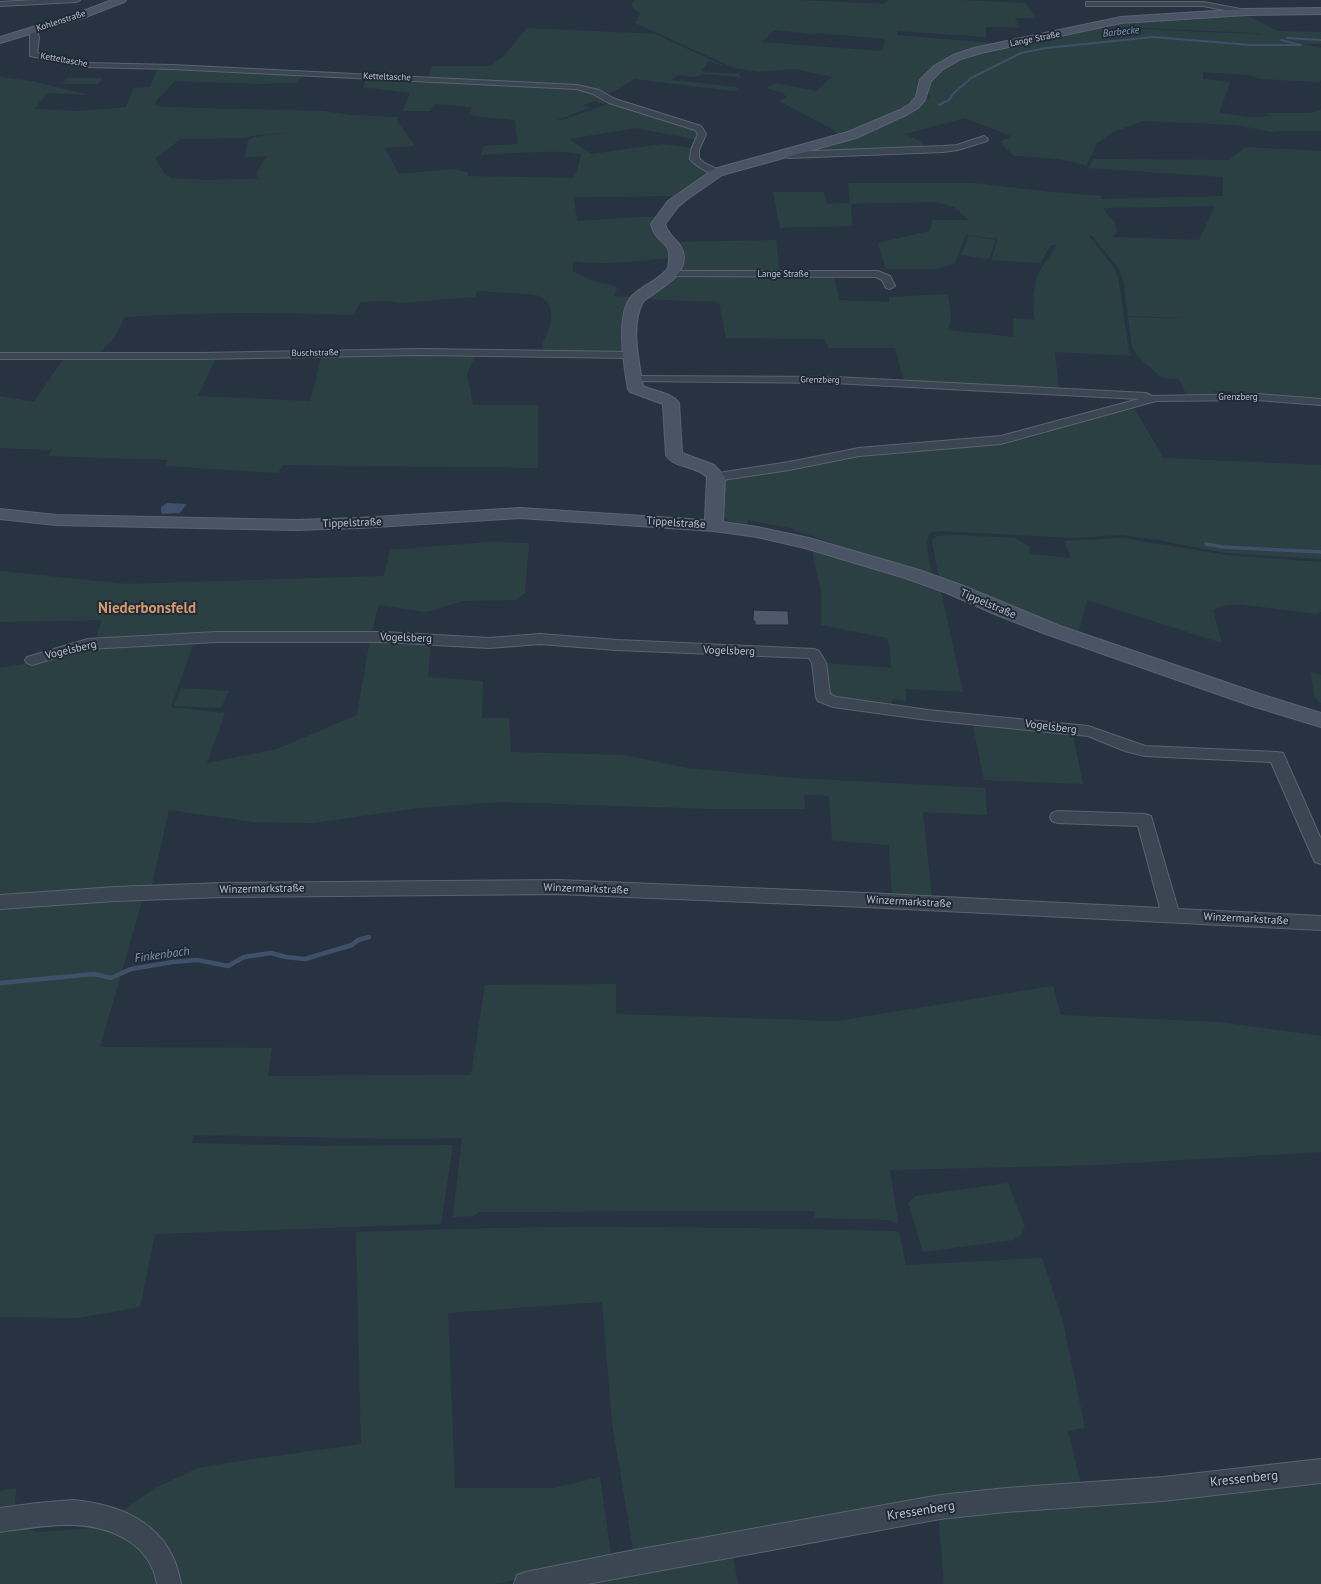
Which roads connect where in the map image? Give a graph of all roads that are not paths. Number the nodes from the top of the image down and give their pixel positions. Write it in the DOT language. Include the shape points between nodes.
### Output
graph roads {
  1 [pos="76,0"];
  2 [pos="121,0"];
  3 [pos="0,4"];
  4 [pos="1089,4"];
  5 [pos="1321,11"];
  6 [pos="1246,12"];
  7 [pos="33,30"];
  8 [pos="0,40"];
  9 [pos="984,139"];
  10 [pos="782,153"];
  11 [pos="718,172"];
  12 [pos="670,274"];
  13 [pos="890,286"];
  14 [pos="630,355"];
  15 [pos="0,356"];
  16 [pos="635,379"];
  17 [pos="1156,398"];
  18 [pos="1321,402"];
  19 [pos="716,477"];
  20 [pos="0,514"];
  21 [pos="714,526"];
  22 [pos="32,660"];
  23 [pos="1321,720"];
  24 [pos="1058,817"];
  25 [pos="1321,858"];
  26 [pos="0,902"];
  27 [pos="1171,914"];
  28 [pos="1321,923"];
  29 [pos="1321,1471"];
  30 [pos="0,1520"];
  31 [pos="168,1584"];
  32 [pos="526,1584"];
  1 -- 3 [label="street"];
  2 -- 7 [label="street, Kohlenstraße"];
  4 -- 6 [label="street" via="1203,4"];
  5 -- 6 [label="street, Lange Straße"];
  6 -- 10 [label="street, Lange Straße" via="1121,20 978,50 957,57 938,68 926,80 921,98 914,106 897,115 856,134"];
  7 -- 8 [label="street, Kohlenstraße"];
  7 -- 11 [label="street, Ketteltasche" via="33,54 86,65 484,81 582,88 612,101 698,128 702,134 694,159"];
  9 -- 10 [label="street, Lange Straße" via="943,149 789,155"];
  10 -- 11 [label="street, Lange Straße"];
  11 -- 12 [label="street, Lange Straße" via="678,200 658,224 660,233 677,250 676,263"];
  12 -- 13 [label="street, Lange Straße" via="878,274 886,278"];
  12 -- 14 [label="street" via="641,295 634,304 630,316"];
  14 -- 15 [label="street, Buschstraße" via="421,352"];
  14 -- 16 [label="street"];
  16 -- 17 [label="street, Grenzberg" via="834,380"];
  16 -- 19 [label="street" via="638,391 663,397 671,403 674,455 708,468"];
  17 -- 18 [label="street, Grenzberg" via="1250,396"];
  17 -- 19 [label="street, Grenzberg" via="1001,440 843,454 789,466"];
  19 -- 21 [label="street"];
  20 -- 21 [label="street, Tippelstraße" via="64,521 296,525 520,513"];
  21 -- 23 [label="street, Tippelstraße" via="798,540 912,574 1053,630"];
  22 -- 25 [label="street, Vogelsberg" via="88,644 216,637 384,637 488,643 540,639 814,654 819,663 823,697 833,702 928,715 1088,731 1145,751 1277,756"];
  24 -- 27 [label="street" via="1146,820"];
  26 -- 27 [label="street, Winzermarkstraße" via="223,890 558,887"];
  27 -- 28 [label="street, Winzermarkstraße"];
  29 -- 32 [label="street, Kressenberg" via="1163,1489 940,1507"];
  30 -- 31 [label="street" via="50,1513 79,1512 108,1516 128,1524 148,1540 166,1567"];
}
